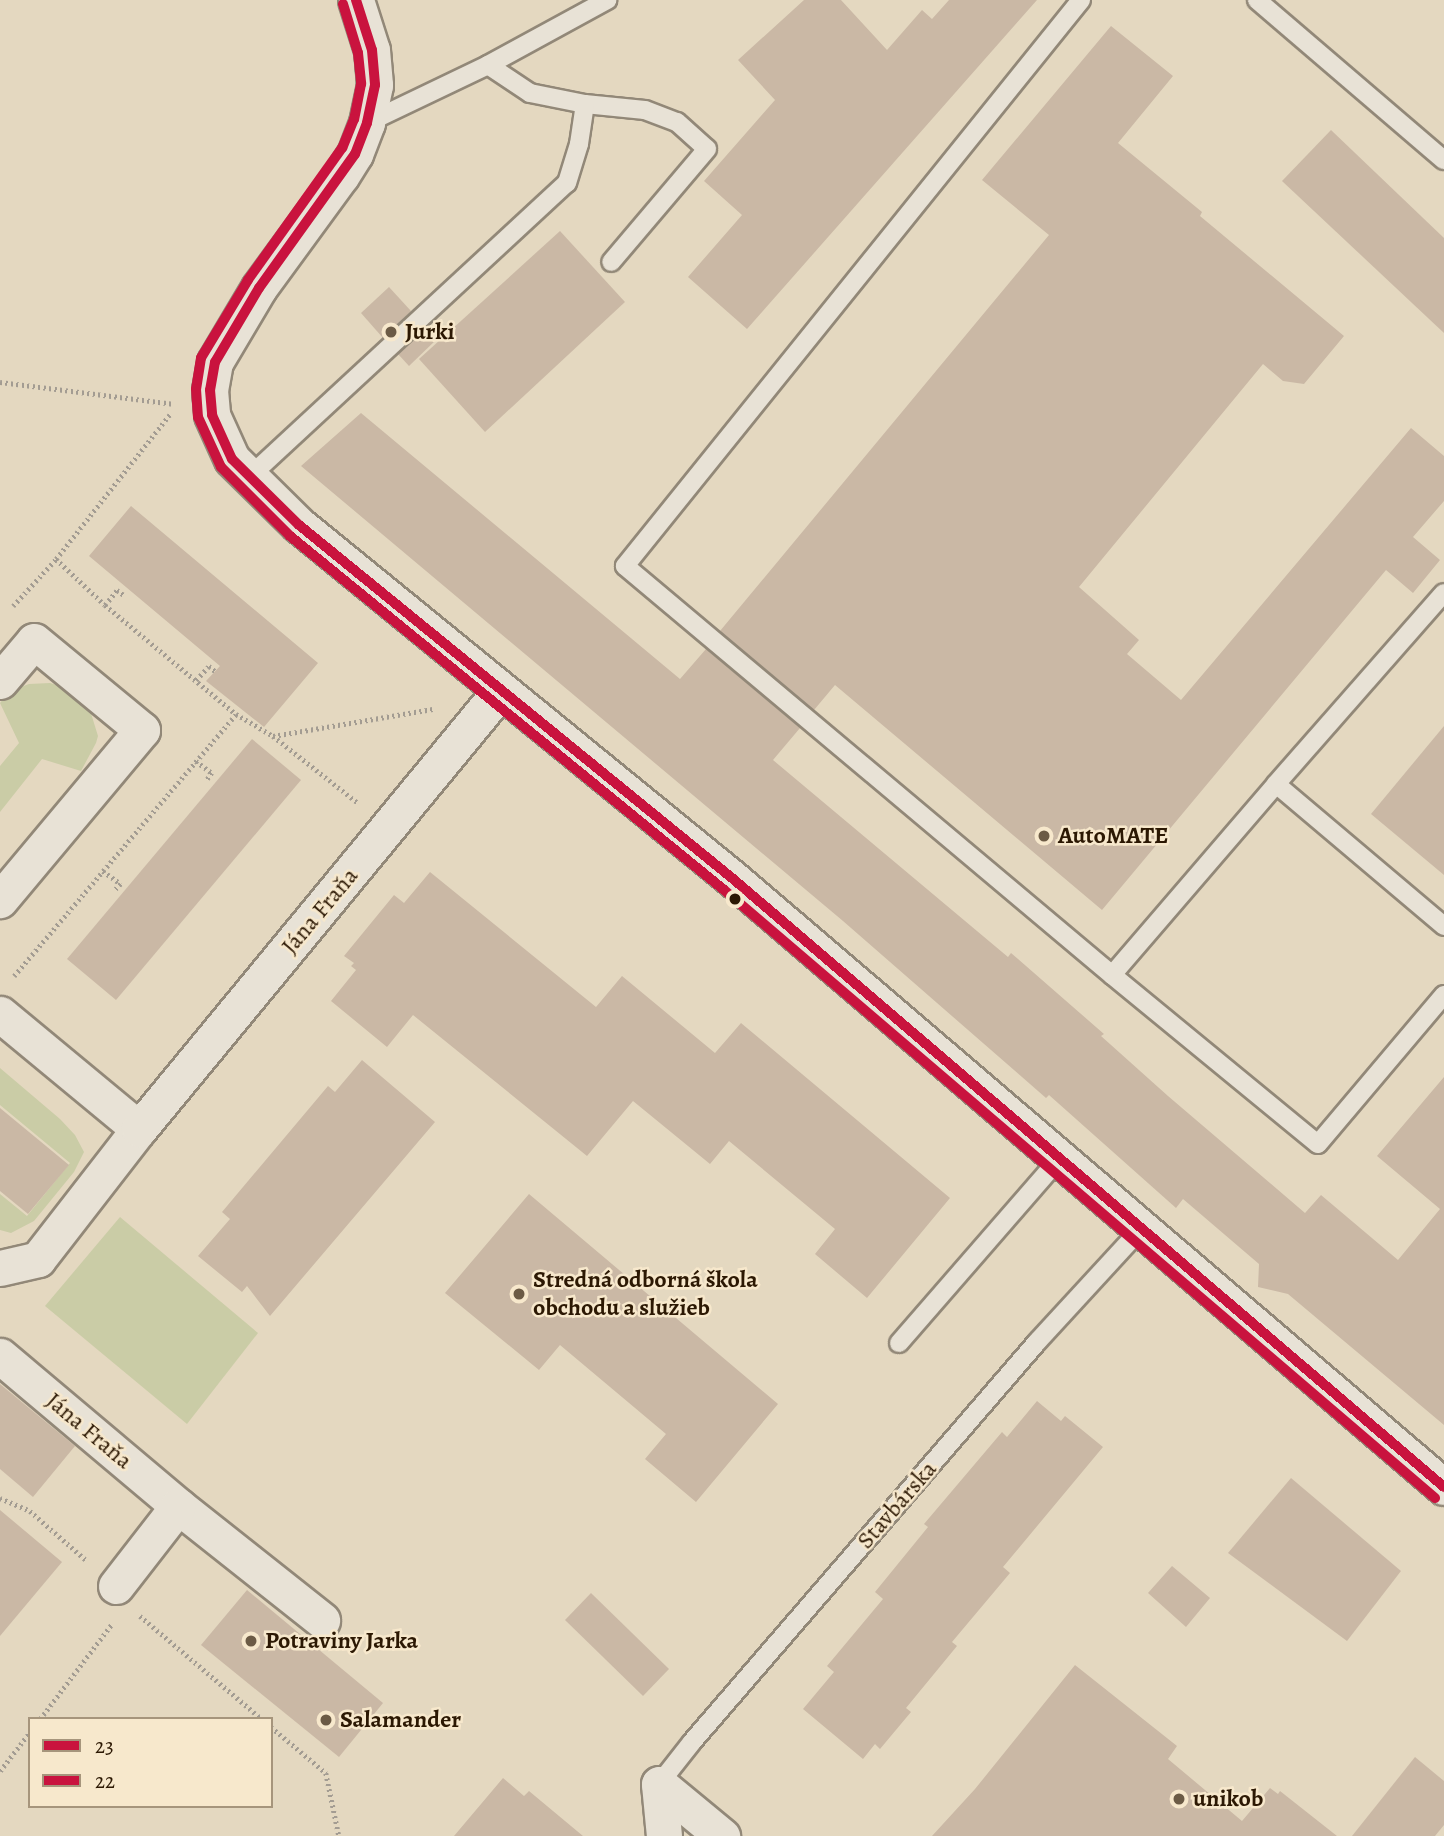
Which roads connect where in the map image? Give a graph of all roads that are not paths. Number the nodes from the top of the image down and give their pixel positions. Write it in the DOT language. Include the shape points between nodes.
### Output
graph roads {
  1 [pos="356,0"];
  2 [pos="607,0"];
  3 [pos="1081,0"];
  4 [pos="1257,0"];
  5 [pos="488,65"];
  6 [pos="585,104"];
  7 [pos="367,122"];
  8 [pos="1444,160"];
  9 [pos="611,262"];
  10 [pos="248,478"];
  11 [pos="1444,593"];
  12 [pos="0,681"];
  13 [pos="500,691"];
  14 [pos="1276,784"];
  15 [pos="0,900"];
  16 [pos="1444,926"];
  17 [pos="1112,975"];
  18 [pos="1444,995"];
  19 [pos="3,999"];
  20 [pos="139,1129"];
  21 [pos="1058,1160"];
  22 [pos="1140,1230"];
  23 [pos="0,1268"];
  24 [pos="899,1343"];
  25 [pos="0,1356"];
  26 [pos="1444,1487"];
  27 [pos="178,1506"];
  28 [pos="117,1600"];
  29 [pos="322,1620"];
  30 [pos="659,1784"];
  31 [pos="664,1836"];
  32 [pos="722,1836"];
  1 -- 7 [label="street" via="372,50 376,85"];
  2 -- 5 [label="lane"];
  3 -- 17 [label="lane" via="625,566"];
  4 -- 8 [label="lane"];
  5 -- 6 [label="lane" via="530,93"];
  5 -- 7 [label="lane"];
  6 -- 9 [label="lane" via="645,110 667,118 707,149"];
  6 -- 10 [label="lane" via="579,144 566,183"];
  7 -- 10 [label="street" via="355,154 259,288 215,362 212,415 232,459"];
  10 -- 13 [label="street"];
  11 -- 14 [label="lane"];
  12 -- 15 [label="street" via="34,640 142,730"];
  13 -- 20 [label="street, Jána Fraňa"];
  13 -- 21 [label="street" via="732,878"];
  14 -- 16 [label="lane"];
  14 -- 17 [label="lane"];
  17 -- 18 [label="lane" via="1318,1144"];
  19 -- 20 [label="street"];
  20 -- 23 [label="street, Jána Fraňa" via="38,1259"];
  21 -- 22 [label="street"];
  21 -- 24 [label="lane"];
  22 -- 26 [label="street"];
  22 -- 30 [label="lane, Stavbárska" via="1037,1342"];
  25 -- 27 [label="street, Jána Fraňa"];
  27 -- 28 [label="street"];
  27 -- 29 [label="street, Jána Fraňa"];
  30 -- 31 [label="street"];
  30 -- 32 [label="street"];
}
